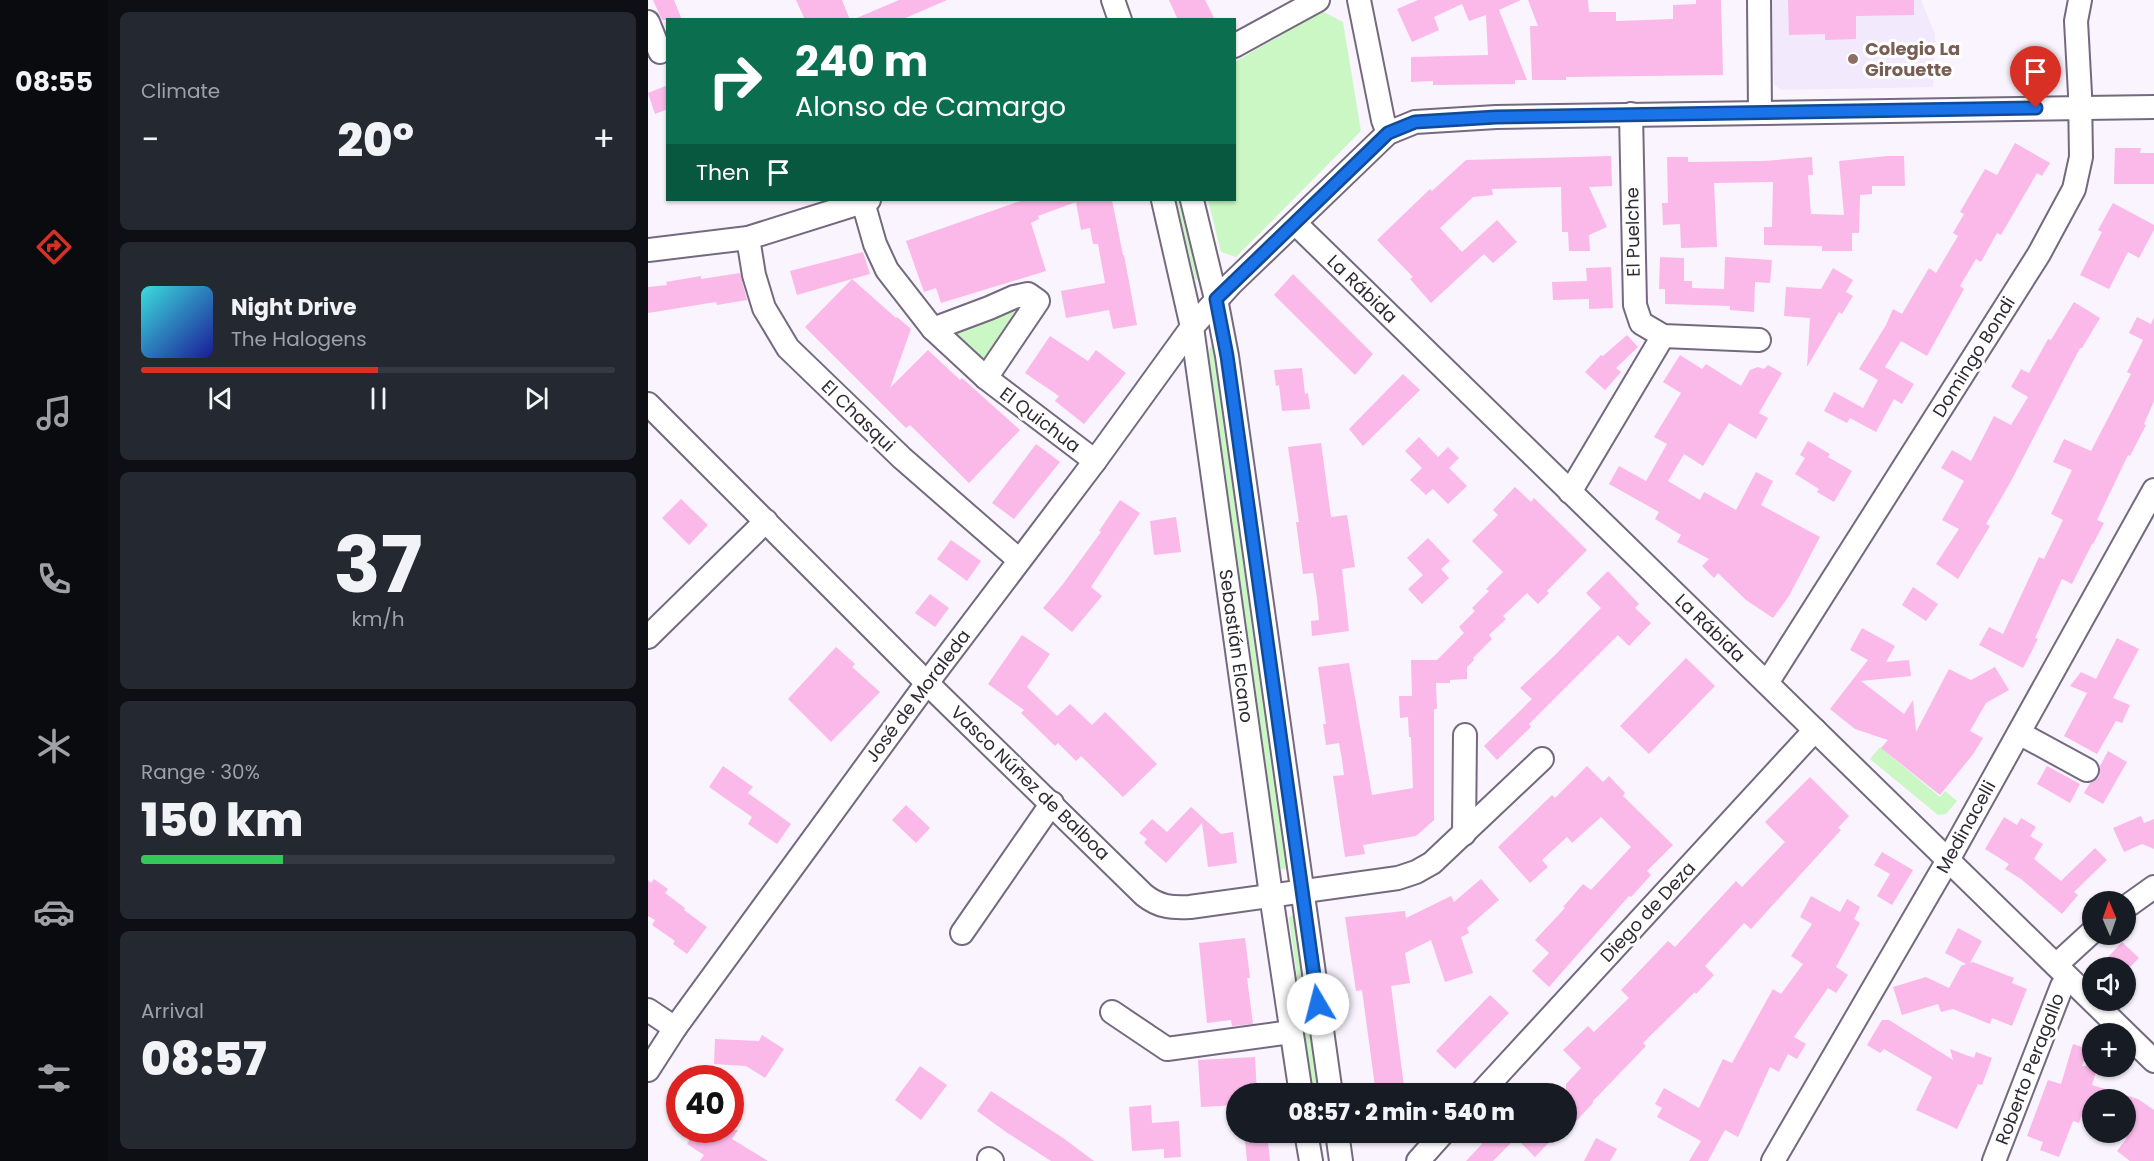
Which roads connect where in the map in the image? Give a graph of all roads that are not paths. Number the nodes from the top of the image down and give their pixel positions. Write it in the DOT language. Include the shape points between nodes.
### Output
graph roads {
  1 [pos="1113,0"];
  2 [pos="1317,0"];
  3 [pos="1359,0"];
  4 [pos="1759,0"];
  5 [pos="1291,7"];
  6 [pos="2074,7"];
  7 [pos="1119,18"];
  8 [pos="648,22"];
  9 [pos="1236,45"];
  10 [pos="660,52"];
  11 [pos="2154,107"];
  12 [pos="2080,108"];
  13 [pos="1760,111"];
  14 [pos="1631,114"];
  15 [pos="1388,133"];
  16 [pos="866,201"];
  17 [pos="1164,201"];
  18 [pos="1192,201"];
  19 [pos="1295,223"];
  20 [pos="748,238"];
  21 [pos="648,250"];
  22 [pos="1216,299"];
  23 [pos="1192,327"];
  24 [pos="933,328"];
  25 [pos="1663,336"];
  26 [pos="1759,340"];
  27 [pos="986,378"];
  28 [pos="648,404"];
  29 [pos="1095,461"];
  30 [pos="2154,490"];
  31 [pos="1570,492"];
  32 [pos="766,521"];
  33 [pos="1019,560"];
  34 [pos="648,637"];
  35 [pos="927,683"];
  36 [pos="1767,683"];
  37 [pos="1815,730"];
  38 [pos="2019,733"];
  39 [pos="1465,735"];
  40 [pos="1542,759"];
  41 [pos="2087,770"];
  42 [pos="1052,803"];
  43 [pos="1464,834"];
  44 [pos="1948,860"];
  45 [pos="2154,887"];
  46 [pos="1302,891"];
  47 [pos="1271,896"];
  48 [pos="2136,900"];
  49 [pos="962,933"];
  50 [pos="2082,945"];
  51 [pos="2062,972"];
  52 [pos="648,1010"];
  53 [pos="1112,1012"];
  54 [pos="675,1028"];
  55 [pos="1291,1032"];
  56 [pos="2154,1061"];
  57 [pos="648,1070"];
  58 [pos="1299,1083"];
  59 [pos="1329,1083"];
  60 [pos="1490,1083"];
  61 [pos="1308,1143"];
  62 [pos="1339,1143"];
  63 [pos="1434,1143"];
  64 [pos="1311,1161"];
  65 [pos="1341,1161"];
  66 [pos="1418,1161"];
  67 [pos="1773,1161"];
  68 [pos="1994,1161"];
  1 -- 7 [label="street"];
  2 -- 5 [label="street"];
  3 -- 15 [label="street"];
  4 -- 13 [label="street"];
  5 -- 9 [label="street"];
  6 -- 12 [label="street, Domingo Bondi"];
  8 -- 10 [label="street"];
  11 -- 12 [label="street"];
  12 -- 13 [label="street"];
  12 -- 36 [label="street, Domingo Bondi" via="2081,158 2074,189 2039,255"];
  13 -- 14 [label="street"];
  14 -- 15 [label="street" via="1444,118 1415,122"];
  14 -- 25 [label="street, El Puelche" via="1635,305 1641,323"];
  15 -- 19 [label="street, José de Moraleda"];
  16 -- 20 [label="street"];
  16 -- 24 [label="street, El Quichua" via="875,244 887,270"];
  17 -- 23 [label="street, Sebastián Elcano"];
  18 -- 22 [label="street, Sebastián Elcano"];
  19 -- 22 [label="street, José de Moraleda"];
  19 -- 31 [label="street, La Rábida"];
  20 -- 21 [label="street"];
  20 -- 33 [label="street, El Chasqui" via="764,308 788,348 902,458"];
  22 -- 23 [label="street, José de Moraleda"];
  22 -- 46 [label="street, Sebastián Elcano"];
  23 -- 29 [label="street, José de Moraleda"];
  23 -- 47 [label="street, Sebastián Elcano"];
  24 -- 27 [label="street, El Quichua"];
  24 -- 27 [label="street, El Quichua" via="1014,297 1028,294 1038,302"];
  25 -- 26 [label="street"];
  25 -- 31 [label="street"];
  27 -- 29 [label="street, El Quichua"];
  28 -- 32 [label="street, Vasco Núñez de Balboa"];
  29 -- 33 [label="street, José de Moraleda"];
  30 -- 38 [label="street, Medinacelli"];
  31 -- 36 [label="street, La Rábida"];
  32 -- 34 [label="street"];
  32 -- 35 [label="street, Vasco Núñez de Balboa"];
  33 -- 35 [label="street, José de Moraleda"];
  35 -- 42 [label="street, Vasco Núñez de Balboa"];
  35 -- 54 [label="street, José de Moraleda"];
  36 -- 37 [label="street, La Rábida"];
  37 -- 44 [label="street, La Rábida"];
  37 -- 60 [label="street, Diego de Deza"];
  38 -- 41 [label="street"];
  38 -- 44 [label="street, Medinacelli"];
  39 -- 43 [label="street"];
  40 -- 43 [label="street, Vasco Núñez de Balboa"];
  42 -- 47 [label="street, Vasco Núñez de Balboa" via="1157,904 1190,907"];
  42 -- 49 [label="street"];
  43 -- 46 [label="street, Vasco Núñez de Balboa" via="1416,872"];
  44 -- 51 [label="street, La Rábida"];
  44 -- 67 [label="street, Medinacelli"];
  45 -- 48 [label="street"];
  46 -- 47 [label="street, Vasco Núñez de Balboa"];
  46 -- 59 [label="street, Sebastián Elcano"];
  47 -- 55 [label="street, Sebastián Elcano"];
  50 -- 51 [label="street, Roberto Peragallo"];
  51 -- 56 [label="street, La Rábida"];
  51 -- 68 [label="street, Roberto Peragallo" via="2062,986"];
  52 -- 54 [label="street"];
  53 -- 55 [label="street" via="1167,1049"];
  54 -- 57 [label="street, José de Moraleda"];
  55 -- 58 [label="street, Sebastián Elcano"];
  61 -- 64 [label="street"];
  62 -- 65 [label="street"];
  63 -- 66 [label="street"];
}
